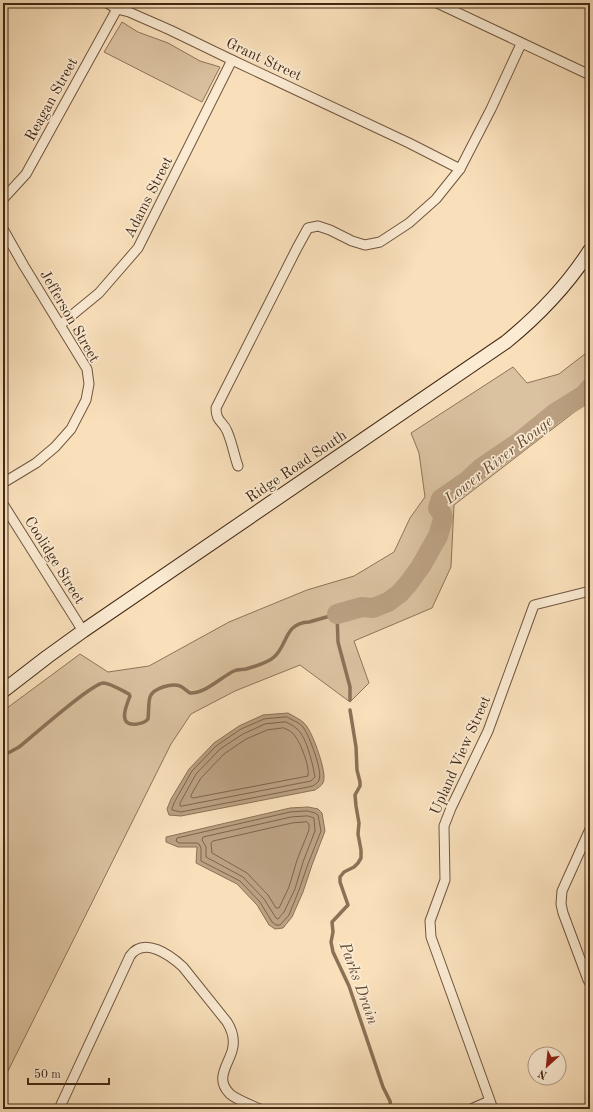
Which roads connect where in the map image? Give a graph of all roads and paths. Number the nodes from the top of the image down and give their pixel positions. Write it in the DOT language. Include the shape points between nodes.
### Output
graph roads {
  1 [pos="107,3"];
  2 [pos="437,3"];
  3 [pos="117,9"];
  4 [pos="521,44"];
  5 [pos="232,60"];
  6 [pos="590,75"];
  7 [pos="460,169"];
  8 [pos="3,199"];
  9 [pos="3,229"];
  10 [pos="590,250"];
  11 [pos="60,324"];
  12 [pos="238,466"];
  13 [pos="3,483"];
  14 [pos="3,504"];
  15 [pos="590,591"];
  16 [pos="82,631"];
  17 [pos="3,692"];
  18 [pos="590,829"];
  19 [pos="590,983"];
  20 [pos="491,1105"];
  21 [pos="59,1109"];
  22 [pos="260,1109"];
  23 [pos="471,1109"];
  1 -- 3 [label="street, Grant Street"];
  2 -- 4 [label="street"];
  3 -- 5 [label="street, Grant Street" via="170,30"];
  3 -- 8 [label="street, Reagan Street" via="26,174"];
  4 -- 6 [label="street"];
  4 -- 7 [label="street"];
  5 -- 7 [label="street, Grant Street"];
  5 -- 11 [label="street, Adams Street" via="138,248 99,293"];
  7 -- 12 [label="street" via="436,199 409,223 380,242 366,245 318,226 308,228 216,408 218,420 226,429"];
  9 -- 11 [label="street, Jefferson Street"];
  10 -- 16 [label="main road, Ridge Road South" via="544,308 506,342"];
  11 -- 13 [label="street, Jefferson Street" via="87,369 89,384 86,400 71,429 55,447 36,463"];
  14 -- 16 [label="street, Coolidge Street"];
  15 -- 20 [label="street, Upland View Street" via="534,605 488,731 444,826 445,880 430,921 431,937"];
  16 -- 17 [label="main road, Ridge Road South"];
  18 -- 19 [label="street" via="562,891 561,904"];
  20 -- 23 [label="street"];
  21 -- 22 [label="street" via="130,956 144,947 159,950 176,960 227,1022 233,1043 222,1076 224,1085 230,1094"];
}
